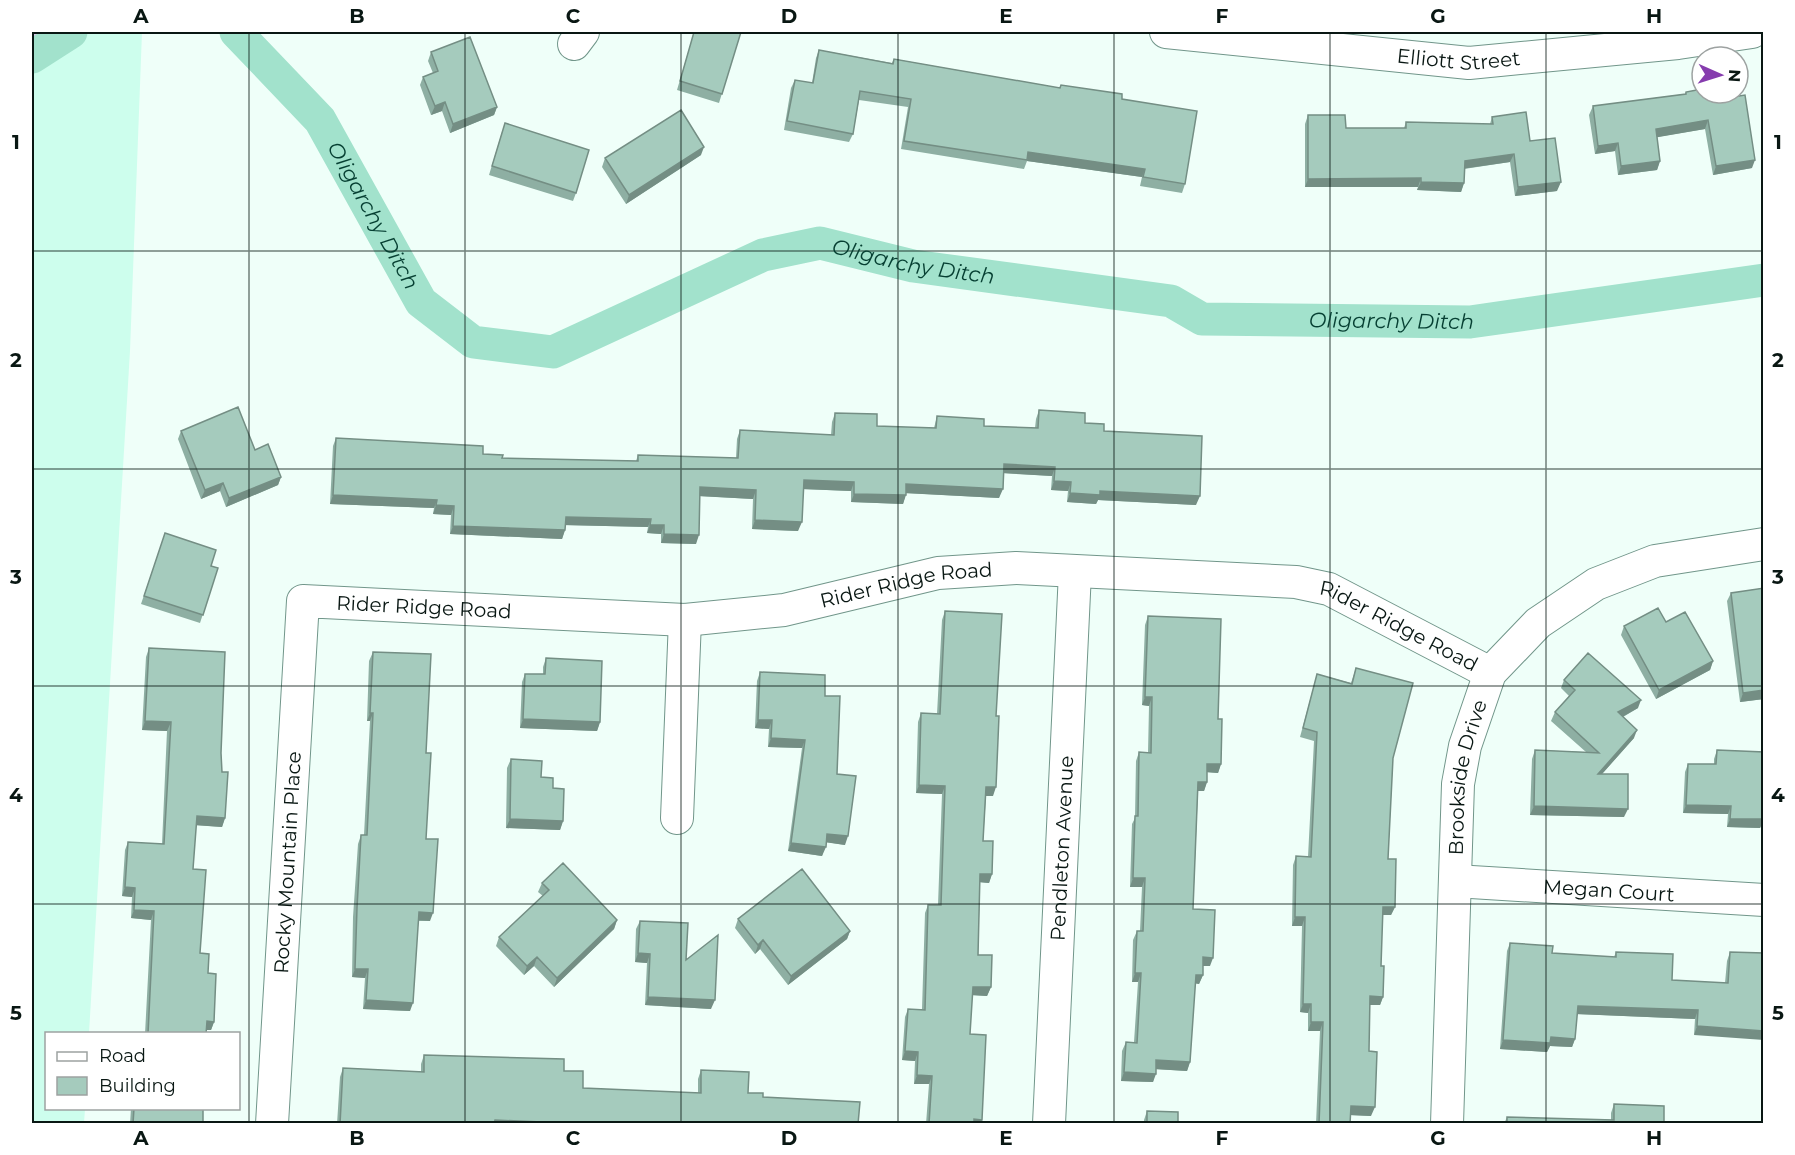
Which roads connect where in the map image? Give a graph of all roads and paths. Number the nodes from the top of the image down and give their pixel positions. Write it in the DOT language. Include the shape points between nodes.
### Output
graph roads {
  1 [pos="1166,32"];
  2 [pos="1752,32"];
  3 [pos="1281,38"];
  4 [pos="1764,544"];
  5 [pos="1075,572"];
  6 [pos="303,601"];
  7 [pos="685,620"];
  8 [pos="1490,673"];
  9 [pos="677,819"];
  10 [pos="1455,881"];
  11 [pos="1764,900"];
  12 [pos="272,1124"];
  13 [pos="1049,1124"];
  14 [pos="1447,1124"];
  1 -- 3 [label="street, Elliott Street"];
  2 -- 3 [label="street, Elliott Street" via="1469,63"];
  4 -- 8 [label="street, Brookside Drive" via="1654,561 1596,584 1538,623"];
  5 -- 7 [label="street, Rider Ridge Road" via="1016,568 938,573 784,610"];
  5 -- 8 [label="street, Rider Ridge Road" via="1296,582 1329,589"];
  5 -- 13 [label="street, Pendleton Avenue"];
  6 -- 7 [label="street, Rider Ridge Road"];
  6 -- 12 [label="street, Rocky Mountain Place"];
  7 -- 9 [label="street"];
  8 -- 10 [label="street, Brookside Drive" via="1465,746 1458,784"];
  10 -- 11 [label="street, Megan Court"];
  10 -- 14 [label="street, Brookside Drive"];
}
